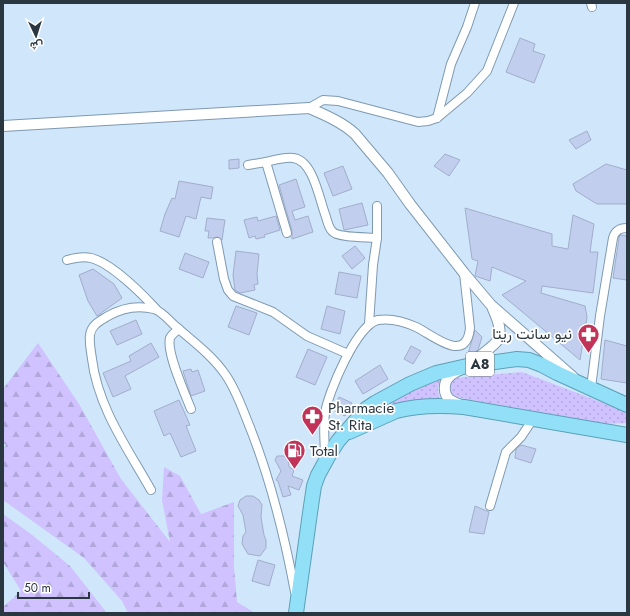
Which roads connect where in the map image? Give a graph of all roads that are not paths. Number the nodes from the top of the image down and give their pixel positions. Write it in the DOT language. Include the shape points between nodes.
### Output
graph roads {
  1 [pos="475,3"];
  2 [pos="514,3"];
  3 [pos="308,108"];
  4 [pos="437,118"];
  5 [pos="3,126"];
  6 [pos="266,162"];
  7 [pos="248,165"];
  8 [pos="377,206"];
  9 [pos="627,228"];
  10 [pos="287,233"];
  11 [pos="377,238"];
  12 [pos="217,242"];
  13 [pos="66,260"];
  14 [pos="464,273"];
  15 [pos="491,305"];
  16 [pos="156,309"];
  17 [pos="369,324"];
  18 [pos="179,329"];
  19 [pos="348,354"];
  20 [pos="467,366"];
  21 [pos="585,386"];
  22 [pos="627,405"];
  23 [pos="464,407"];
  24 [pos="191,409"];
  25 [pos="533,419"];
  26 [pos="344,434"];
  27 [pos="627,435"];
  28 [pos="325,461"];
  29 [pos="151,490"];
  30 [pos="490,506"];
  31 [pos="296,607"];
  1 -- 4 [label="street" via="451,64"];
  2 -- 4 [label="street" via="487,72"];
  3 -- 4 [label="street" via="323,100 345,103 418,122"];
  3 -- 5 [label="street"];
  3 -- 14 [label="street" via="355,134"];
  6 -- 7 [label="street"];
  6 -- 10 [label="street"];
  6 -- 11 [label="street" via="285,157 300,160 316,183 332,231 337,235"];
  8 -- 11 [label="street"];
  9 -- 21 [label="street" via="614,233"];
  11 -- 17 [label="street"];
  12 -- 19 [label="street" via="224,278 233,296 274,312 307,336"];
  13 -- 16 [label="street" via="81,257 100,262 123,278"];
  14 -- 15 [label="street"];
  14 -- 17 [label="street" via="470,328 469,336 460,346 446,344 415,326 402,322 377,320"];
  15 -- 20 [label="street" via="499,323 497,341"];
  15 -- 21 [label="street"];
  16 -- 18 [label="street"];
  16 -- 29 [label="street" via="134,307 118,311 97,322 90,335 98,390"];
  17 -- 19 [label="street"];
  18 -- 24 [label="street" via="171,336 169,346"];
  18 -- 31 [label="street" via="220,367 239,400 274,494 287,550"];
  19 -- 28 [label="street" via="325,414"];
  20 -- 21 [label="highway, A8" via="516,359 530,360"];
  20 -- 23 [label="street" via="451,375 444,386 450,400"];
  20 -- 26 [label="highway, A8" via="436,373 392,393 366,409"];
  21 -- 22 [label="highway, A8"];
  23 -- 25 [label="highway"];
  23 -- 26 [label="highway" via="429,406 404,409"];
  25 -- 27 [label="highway"];
  25 -- 30 [label="street" via="522,437 506,452"];
  26 -- 28 [label="highway, A8"];
  28 -- 31 [label="highway, A8" via="314,486"];
}
